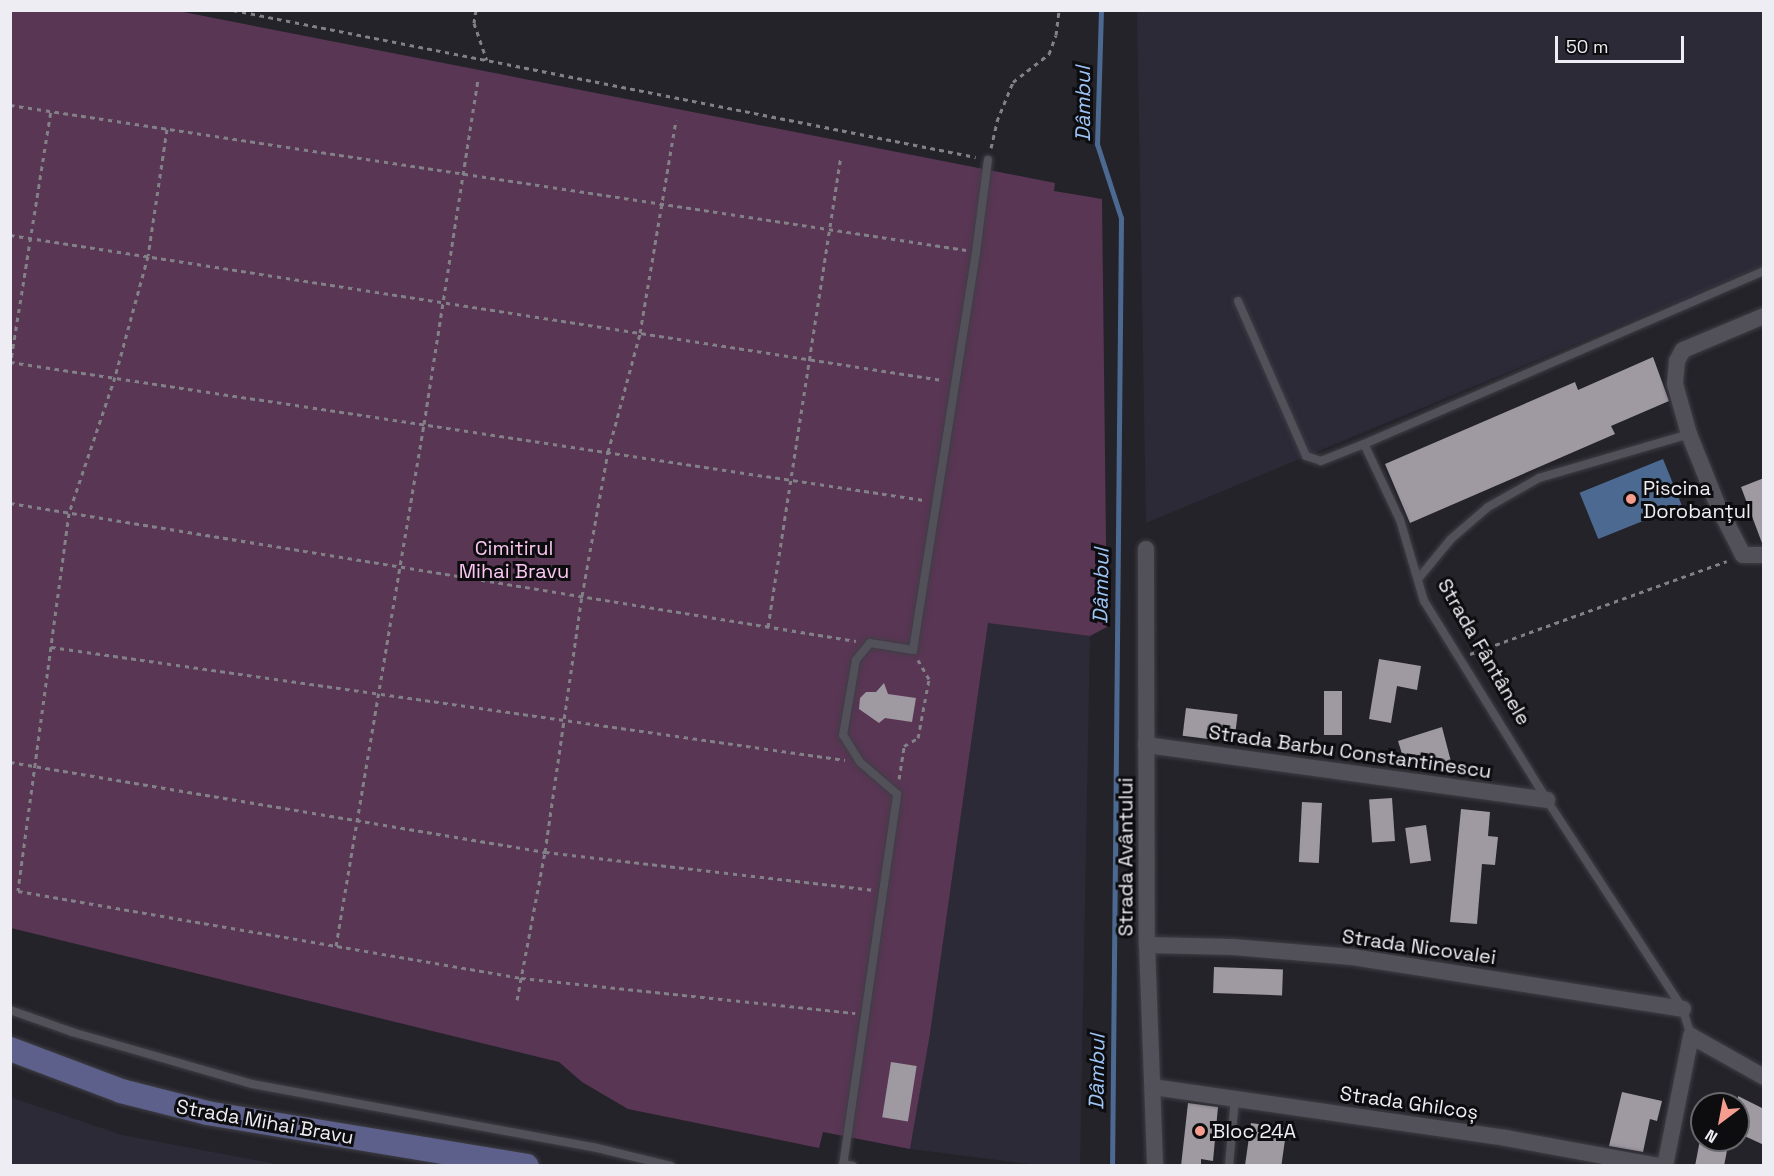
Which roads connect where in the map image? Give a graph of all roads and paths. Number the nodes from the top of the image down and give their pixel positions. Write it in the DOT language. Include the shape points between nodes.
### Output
graph roads {
  1 [pos="233,10"];
  2 [pos="476,10"];
  3 [pos="1059,10"];
  4 [pos="487,60"];
  5 [pos="478,81"];
  6 [pos="10,105"];
  7 [pos="51,111"];
  8 [pos="676,120"];
  9 [pos="167,129"];
  10 [pos="841,158"];
  11 [pos="988,160"];
  12 [pos="462,174"];
  13 [pos="663,204"];
  14 [pos="830,230"];
  15 [pos="10,235"];
  16 [pos="31,238"];
  17 [pos="976,252"];
  18 [pos="148,256"];
  19 [pos="1764,271"];
  20 [pos="1238,301"];
  21 [pos="444,302"];
  22 [pos="1764,316"];
  23 [pos="640,333"];
  24 [pos="808,359"];
  25 [pos="11,362"];
  26 [pos="10,366"];
  27 [pos="114,377"];
  28 [pos="956,382"];
  29 [pos="424,424"];
  30 [pos="1689,434"];
  31 [pos="1364,444"];
  32 [pos="608,452"];
  33 [pos="792,480"];
  34 [pos="937,502"];
  35 [pos="10,503"];
  36 [pos="69,513"];
  37 [pos="1146,549"];
  38 [pos="1743,555"];
  39 [pos="1764,555"];
  40 [pos="400,567"];
  41 [pos="1418,579"];
  42 [pos="582,596"];
  43 [pos="768,627"];
  44 [pos="870,643"];
  45 [pos="51,647"];
  46 [pos="913,650"];
  47 [pos="1460,657"];
  48 [pos="379,694"];
  49 [pos="564,720"];
  50 [pos="1146,746"];
  51 [pos="10,762"];
  52 [pos="860,762"];
  53 [pos="34,765"];
  54 [pos="897,794"];
  55 [pos="1547,800"];
  56 [pos="359,821"];
  57 [pos="545,852"];
  58 [pos="883,891"];
  59 [pos="1147,945"];
  60 [pos="336,946"];
  61 [pos="520,978"];
  62 [pos="517,1000"];
  63 [pos="1683,1009"];
  64 [pos="10,1010"];
  65 [pos="866,1014"];
  66 [pos="1691,1036"];
  67 [pos="10,1049"];
  68 [pos="1764,1077"];
  69 [pos="1153,1087"];
  70 [pos="1235,1098"];
  71 [pos="846,1165"];
  72 [pos="527,1166"];
  73 [pos="671,1166"];
  74 [pos="1155,1166"];
  75 [pos="1229,1166"];
  76 [pos="1659,1166"];
  77 [pos="1665,1166"];
  1 -- 4 [label="path"];
  2 -- 4 [label="path" via="474,23"];
  3 -- 11 [label="path" via="1049,54 1012,82"];
  4 -- 11 [label="path"];
  5 -- 12 [label="path"];
  6 -- 7 [label="path"];
  7 -- 9 [label="path"];
  7 -- 16 [label="path"];
  8 -- 13 [label="path"];
  9 -- 12 [label="path"];
  9 -- 18 [label="path"];
  10 -- 14 [label="path"];
  11 -- 17 [label="lane"];
  12 -- 13 [label="path"];
  12 -- 21 [label="path"];
  13 -- 14 [label="path"];
  13 -- 23 [label="path"];
  14 -- 17 [label="path"];
  14 -- 24 [label="path"];
  15 -- 16 [label="path"];
  16 -- 18 [label="path"];
  16 -- 25 [label="path"];
  17 -- 28 [label="lane"];
  18 -- 21 [label="path"];
  18 -- 27 [label="path"];
  19 -- 31 [label="lane"];
  20 -- 31 [label="lane" via="1306,456 1321,462"];
  21 -- 23 [label="path"];
  21 -- 29 [label="path"];
  22 -- 30 [label="street" via="1683,350 1677,361 1675,384"];
  23 -- 24 [label="path"];
  23 -- 32 [label="path"];
  24 -- 28 [label="path"];
  24 -- 33 [label="path"];
  25 -- 26 [label="path"];
  25 -- 27 [label="path"];
  27 -- 29 [label="path"];
  27 -- 36 [label="path"];
  28 -- 34 [label="lane"];
  29 -- 32 [label="path"];
  29 -- 40 [label="path"];
  30 -- 38 [label="street"];
  30 -- 41 [label="lane" via="1539,478 1488,507 1451,539"];
  31 -- 41 [label="lane, Strada Fântânele" via="1400,520"];
  32 -- 33 [label="path"];
  32 -- 42 [label="path"];
  33 -- 34 [label="path"];
  33 -- 43 [label="path"];
  34 -- 46 [label="lane"];
  35 -- 36 [label="path"];
  36 -- 40 [label="path"];
  36 -- 45 [label="path"];
  37 -- 50 [label="street, Strada Avântului"];
  38 -- 39 [label="street"];
  38 -- 47 [label="path"];
  40 -- 42 [label="path"];
  40 -- 48 [label="path"];
  41 -- 47 [label="lane, Strada Fântânele" via="1424,601"];
  42 -- 43 [label="path"];
  42 -- 49 [label="path"];
  43 -- 44 [label="path"];
  44 -- 46 [label="lane"];
  44 -- 52 [label="lane" via="856,660 843,735"];
  45 -- 48 [label="path"];
  45 -- 53 [label="path"];
  46 -- 54 [label="path" via="929,679 918,738 904,746"];
  47 -- 55 [label="lane, Strada Fântânele"];
  48 -- 49 [label="path"];
  48 -- 56 [label="path"];
  49 -- 52 [label="path"];
  49 -- 57 [label="path"];
  50 -- 55 [label="street, Strada Barbu Constantinescu"];
  50 -- 59 [label="street, Strada Avântului"];
  51 -- 53 [label="path"];
  52 -- 54 [label="lane"];
  53 -- 56 [label="path"];
  53 -- 60 [label="path" via="18,891"];
  54 -- 58 [label="lane"];
  55 -- 63 [label="lane, Strada Fântânele"];
  56 -- 57 [label="path"];
  56 -- 60 [label="path"];
  57 -- 58 [label="path"];
  57 -- 61 [label="path"];
  58 -- 65 [label="lane"];
  59 -- 63 [label="street, Strada Nicovalei" via="1233,947 1352,957"];
  59 -- 69 [label="street, Strada Avântului"];
  60 -- 61 [label="path"];
  61 -- 62 [label="path"];
  61 -- 65 [label="path"];
  63 -- 66 [label="lane, Strada Fântânele"];
  64 -- 73 [label="lane" via="252,1084"];
  65 -- 71 [label="lane"];
  66 -- 68 [label="street"];
  66 -- 77 [label="street, Strada Fântânele"];
  67 -- 72 [label="main road, Strada Mihai Bravu" via="120,1091 207,1113"];
  69 -- 70 [label="street, Strada Ghilcoș"];
  69 -- 74 [label="street, Strada Avântului"];
  70 -- 75 [label="lane"];
  70 -- 76 [label="street, Strada Ghilcoș" via="1506,1138"];
}
